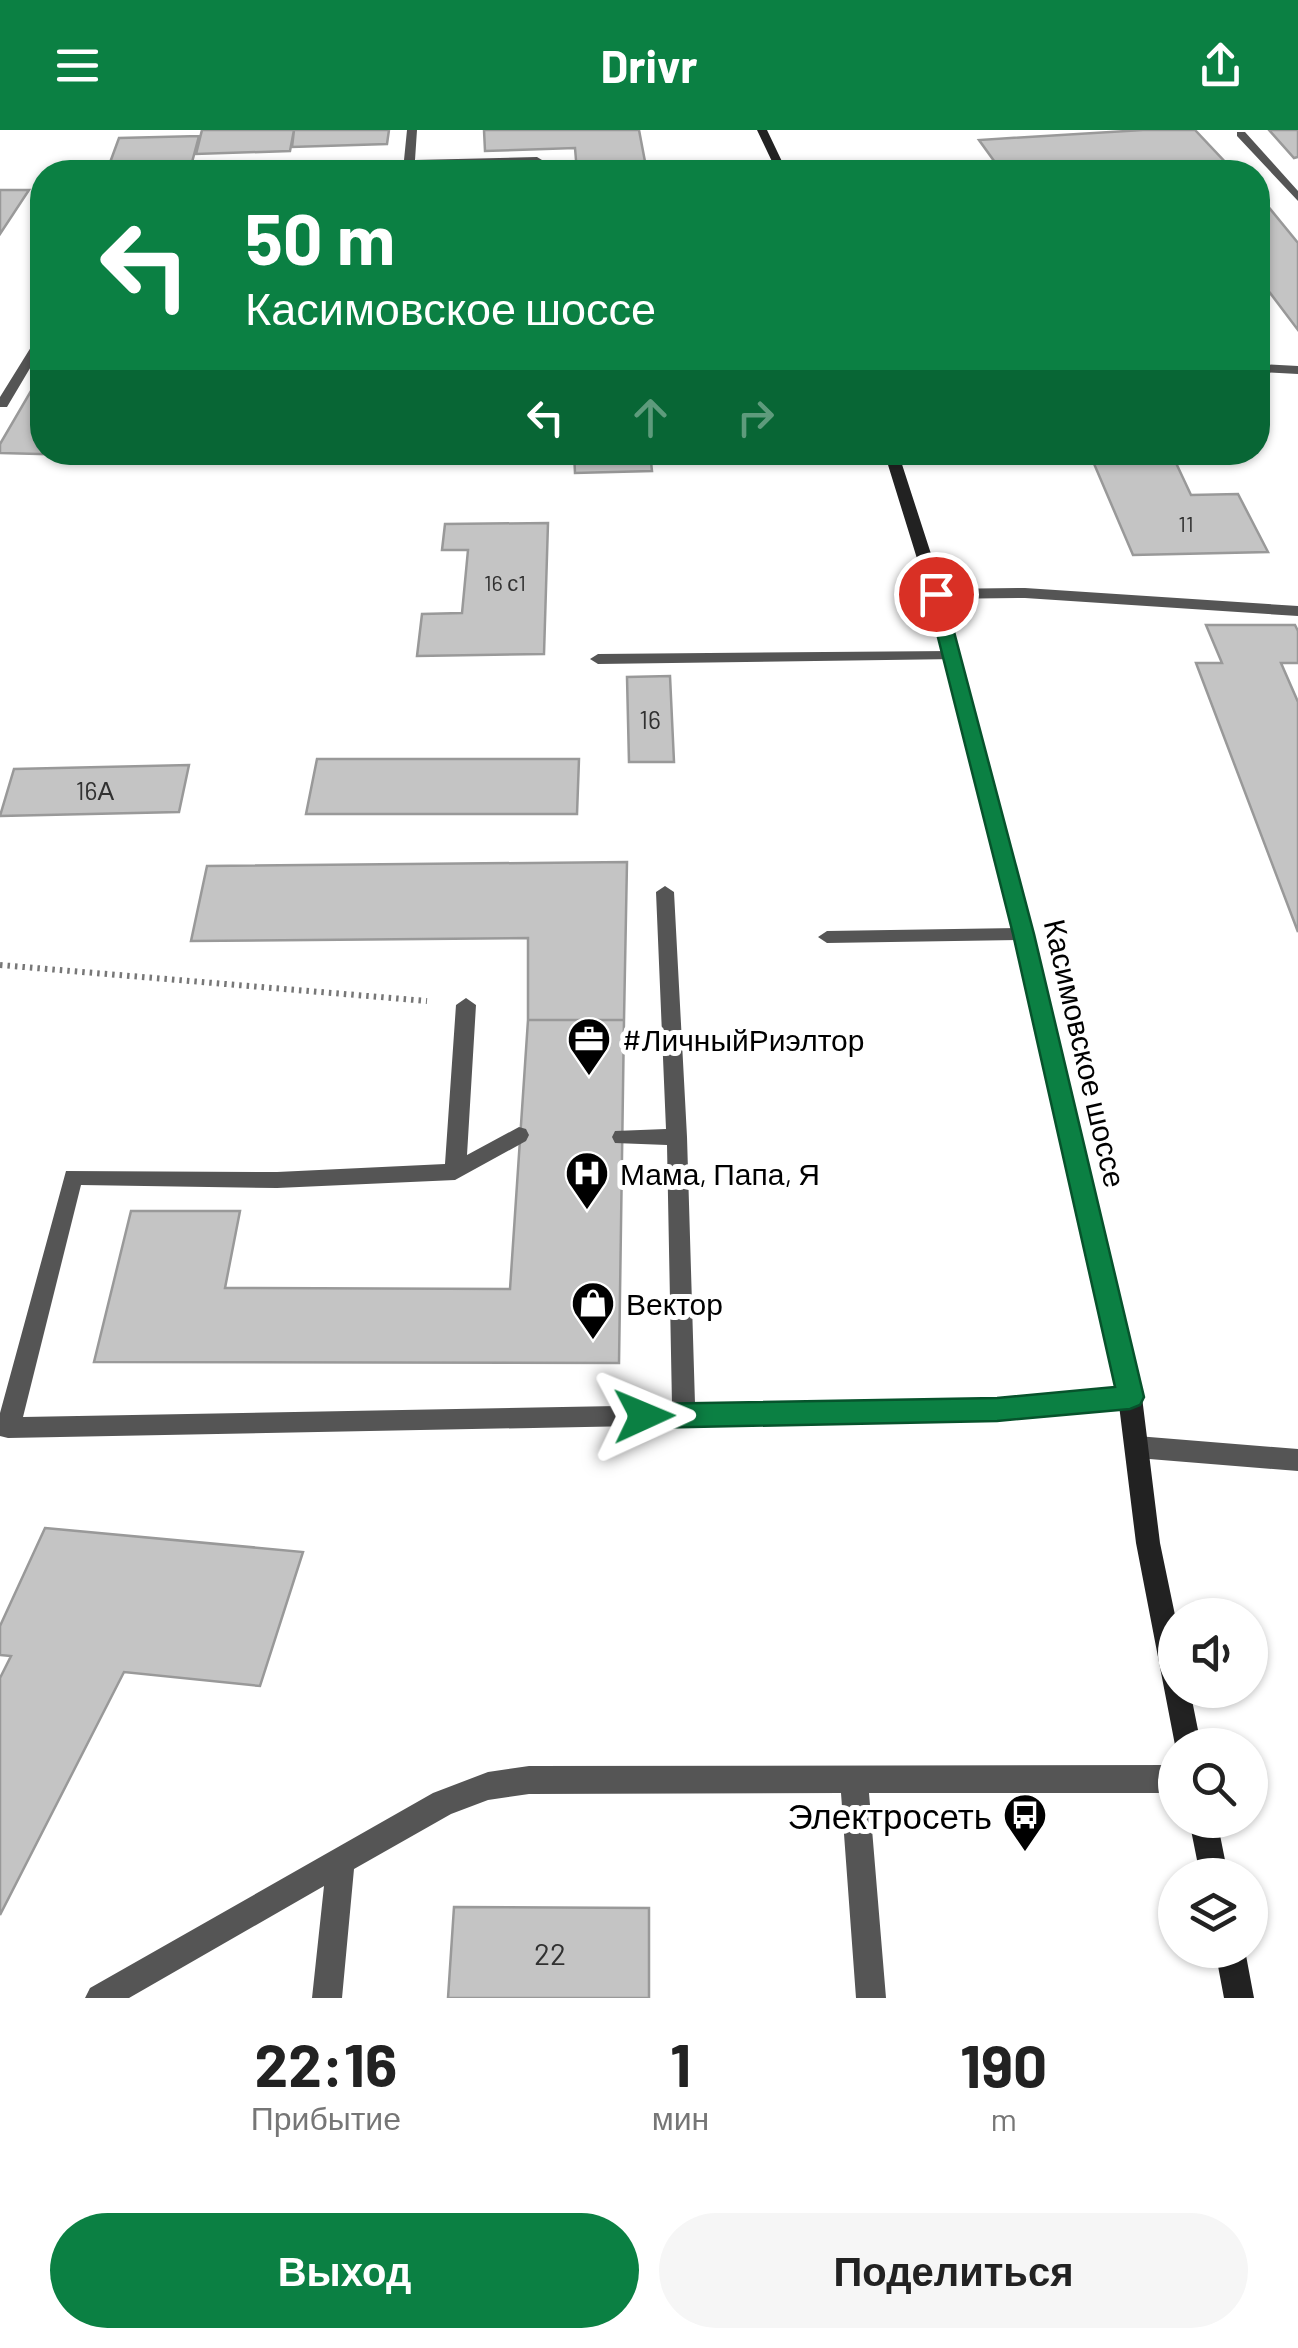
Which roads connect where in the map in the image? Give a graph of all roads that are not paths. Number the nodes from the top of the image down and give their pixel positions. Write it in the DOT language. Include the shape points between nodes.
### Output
graph roads {
  1 [pos="412,130"];
  2 [pos="762,130"];
  3 [pos="1240,134"];
  4 [pos="409,160"];
  5 [pos="776,160"];
  6 [pos="1264,160"];
  7 [pos="1270,167"];
  8 [pos="1298,198"];
  9 [pos="30,359"];
  10 [pos="1270,369"];
  11 [pos="1298,370"];
  12 [pos="2,404"];
  13 [pos="895,465"];
  14 [pos="936,594"];
  15 [pos="1298,611"];
  16 [pos="951,656"];
  17 [pos="598,659"];
  18 [pos="665,892"];
  19 [pos="1024,934"];
  20 [pos="827,937"];
  21 [pos="466,1004"];
  22 [pos="518,1135"];
  23 [pos="622,1137"];
  24 [pos="677,1137"];
  25 [pos="456,1172"];
  26 [pos="1130,1397"];
  27 [pos="684,1415"];
  28 [pos="1138,1447"];
  29 [pos="1298,1460"];
  30 [pos="1159,1598"];
  31 [pos="854,1779"];
  32 [pos="1158,1779"];
  33 [pos="342,1861"];
  34 [pos="1233,1968"];
  35 [pos="100,1998"];
  36 [pos="326,1998"];
  37 [pos="871,1998"];
  38 [pos="1239,1998"];
  1 -- 4 [label="street"];
  2 -- 5 [label="main road"];
  3 -- 6 [label="street"];
  7 -- 8 [label="street"];
  9 -- 12 [label="street"];
  10 -- 11 [label="street"];
  13 -- 14 [label="main road, Касимовское шоссе"];
  14 -- 15 [label="street" via="1025,593"];
  14 -- 16 [label="main road, Касимовское шоссе"];
  16 -- 17 [label="street"];
  16 -- 19 [label="main road, Касимовское шоссе"];
  18 -- 24 [label="street"];
  19 -- 20 [label="street"];
  19 -- 26 [label="main road, Касимовское шоссе"];
  21 -- 25 [label="street"];
  22 -- 25 [label="street"];
  23 -- 24 [label="street"];
  24 -- 27 [label="street"];
  25 -- 27 [label="street" via="277,1180 74,1177 8,1428"];
  26 -- 27 [label="street" via="997,1409"];
  26 -- 28 [label="main road, Касимовское шоссе"];
  28 -- 29 [label="street"];
  28 -- 30 [label="main road, Касимовское шоссе"];
  31 -- 32 [label="street"];
  31 -- 33 [label="street" via="502,1784 443,1804"];
  31 -- 37 [label="street"];
  33 -- 35 [label="street"];
  33 -- 36 [label="street"];
  34 -- 38 [label="main road"];
}
